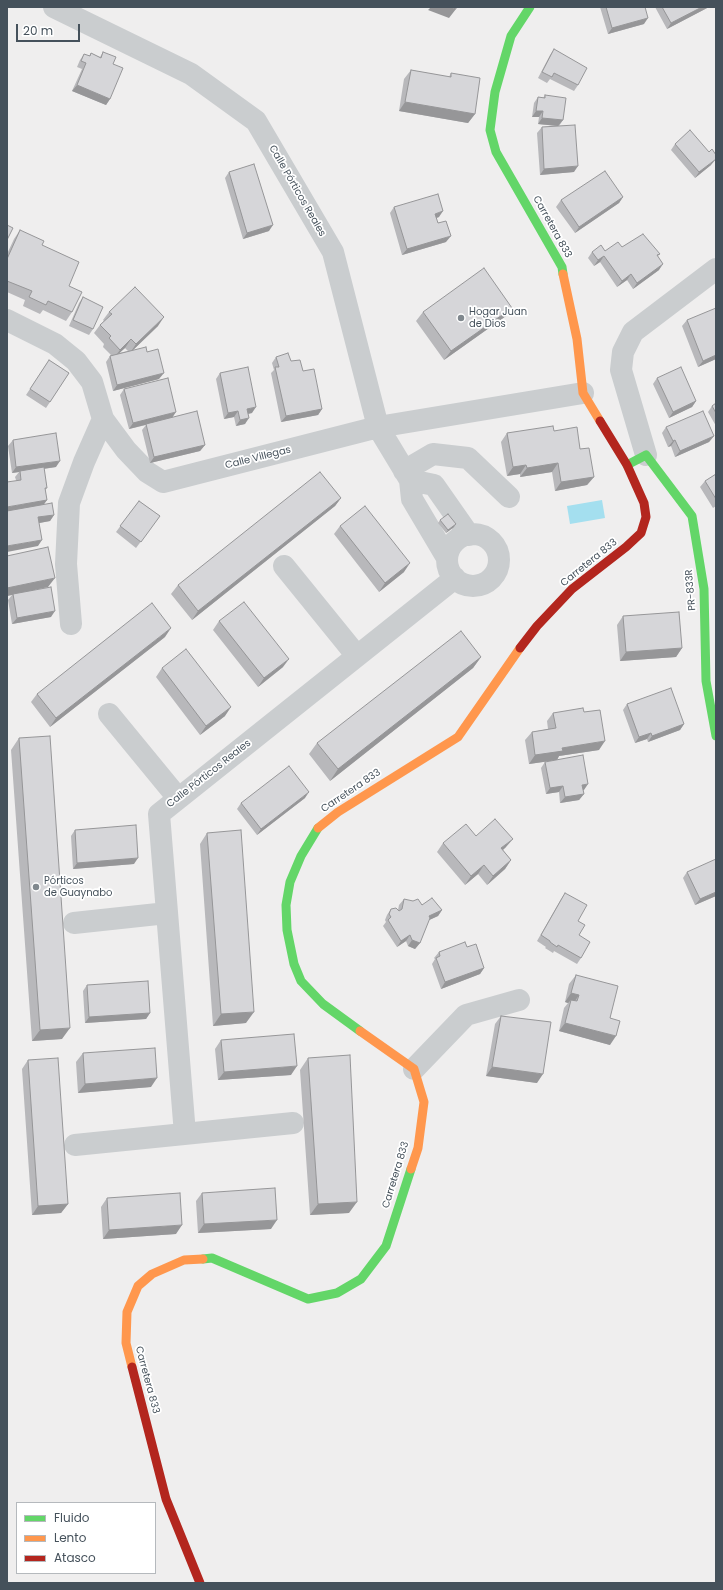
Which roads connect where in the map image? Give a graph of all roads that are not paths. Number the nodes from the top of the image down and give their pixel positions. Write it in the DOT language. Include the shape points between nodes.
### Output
graph roads {
  1 [pos="54,7"];
  2 [pos="530,7"];
  3 [pos="716,269"];
  4 [pos="7,320"];
  5 [pos="583,393"];
  6 [pos="103,419"];
  7 [pos="378,427"];
  8 [pos="646,455"];
  9 [pos="627,465"];
  10 [pos="407,475"];
  11 [pos="509,497"];
  12 [pos="469,535"];
  13 [pos="447,558"];
  14 [pos="284,566"];
  15 [pos="455,578"];
  16 [pos="710,622"];
  17 [pos="70,624"];
  18 [pos="357,656"];
  19 [pos="109,714"];
  20 [pos="716,736"];
  21 [pos="178,798"];
  22 [pos="167,913"];
  23 [pos="74,923"];
  24 [pos="519,1000"];
  25 [pos="414,1069"];
  26 [pos="293,1123"];
  27 [pos="185,1134"];
  28 [pos="76,1145"];
  29 [pos="200,1583"];
  1 -- 7 [label="street, Calle Pórticos Reales" via="191,74 256,121 332,252"];
  2 -- 5 [label="street, Carretera 833" via="512,36 495,92 490,130 496,152 562,267 577,339"];
  3 -- 8 [label="street" via="633,332 623,352 621,370"];
  4 -- 6 [label="street, Calle Villegas" via="55,344 76,361 92,382"];
  5 -- 7 [label="street, Calle Villegas"];
  5 -- 9 [label="street, Carretera 833"];
  6 -- 7 [label="street, Calle Villegas" via="126,450 147,472 163,482"];
  6 -- 17 [label="street" via="69,503 66,564"];
  7 -- 10 [label="street, Calle Pórticos Reales"];
  8 -- 9 [label="street"];
  8 -- 16 [label="street, PR-833R / PR-833R" via="692,516"];
  9 -- 25 [label="street, Carretera 833" via="644,503 646,517 640,533 572,589 536,626 458,737 338,812 317,829 301,856 290,882 286,905 287,930 294,964 301,981 323,1004"];
  10 -- 11 [label="street" via="433,454 468,458"];
  10 -- 12 [label="street" via="434,485"];
  10 -- 13 [label="street, Calle Pórticos Reales" via="412,499"];
  12 -- 13 [label="street" via="454,543"];
  12 -- 15 [label="street" via="478,535 493,543 500,559 498,568 495,576 481,585 464,585"];
  13 -- 15 [label="street" via="448,567"];
  14 -- 18 [label="street"];
  15 -- 18 [label="street, Calle Pórticos Reales"];
  16 -- 20 [label="street, PR-833R / PR-833R" via="706,681"];
  18 -- 21 [label="street, Calle Pórticos Reales"];
  19 -- 21 [label="street"];
  21 -- 22 [label="street, Calle Pórticos Reales" via="159,814"];
  22 -- 23 [label="street"];
  22 -- 27 [label="street, Calle Pórticos Reales"];
  24 -- 25 [label="street" via="466,1015"];
  25 -- 29 [label="street, Carretera 833" via="424,1102 418,1148 386,1246 361,1279 337,1293 308,1299 212,1258 184,1260 152,1274 138,1286 128,1312 126,1343 166,1499"];
  26 -- 27 [label="street"];
  27 -- 28 [label="street"];
}
